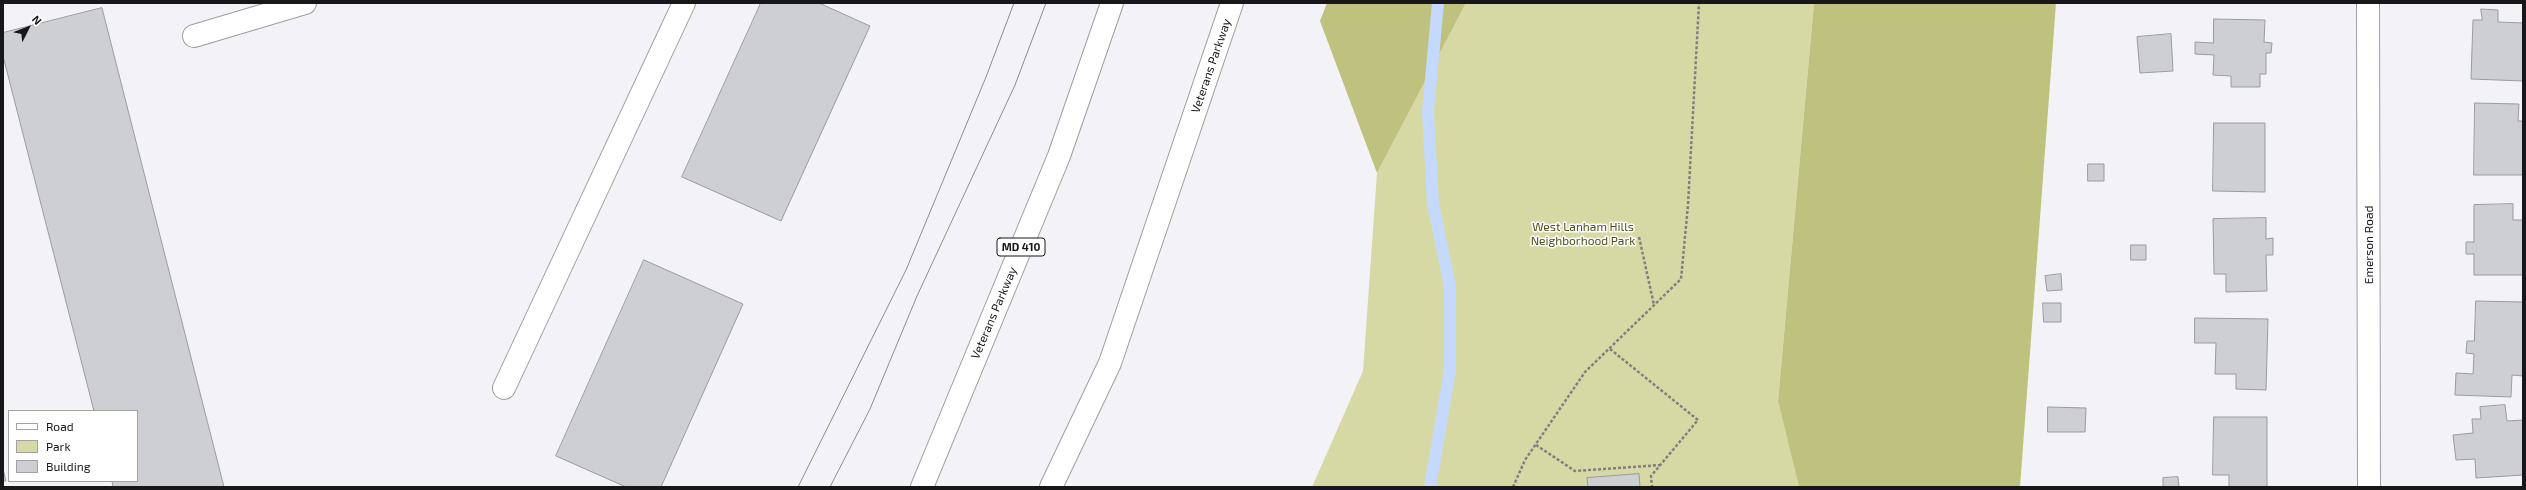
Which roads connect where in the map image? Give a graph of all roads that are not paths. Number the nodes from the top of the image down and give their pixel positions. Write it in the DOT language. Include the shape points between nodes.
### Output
graph roads {
  1 [pos="305,3"];
  2 [pos="684,3"];
  3 [pos="1112,3"];
  4 [pos="1232,3"];
  5 [pos="2368,3"];
  6 [pos="194,36"];
  7 [pos="504,388"];
  8 [pos="922,487"];
  9 [pos="1051,487"];
  10 [pos="2369,487"];
  1 -- 6 [label="main road"];
  2 -- 7 [label="main road"];
  3 -- 8 [label="main road, Veterans Parkway / MD 410" via="1059,156"];
  4 -- 9 [label="main road, Veterans Parkway" via="1110,363"];
  5 -- 10 [label="main road, Emerson Road"];
}
